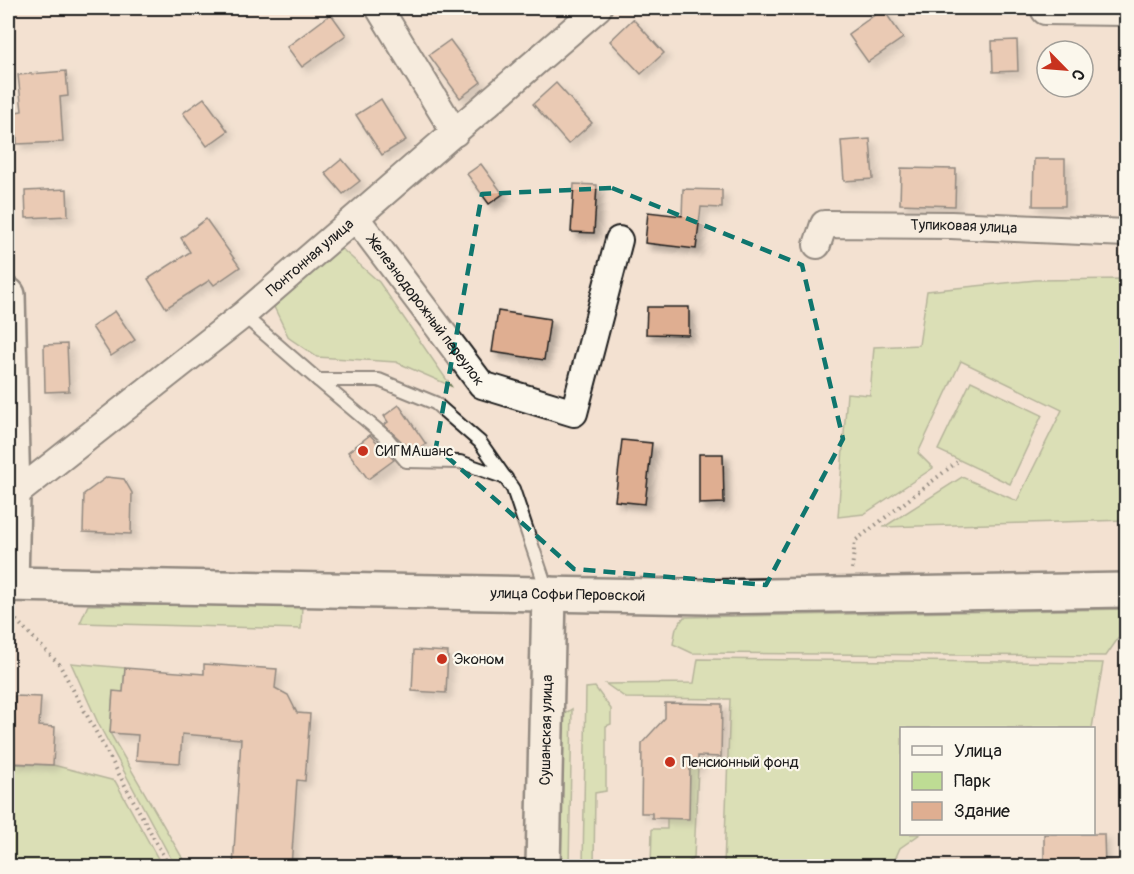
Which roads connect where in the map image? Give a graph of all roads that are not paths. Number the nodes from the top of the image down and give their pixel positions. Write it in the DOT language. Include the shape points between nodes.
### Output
graph roads {
  1 [pos="379,8"];
  2 [pos="598,8"];
  3 [pos="1045,11"];
  4 [pos="1126,12"];
  5 [pos="455,133"];
  6 [pos="356,218"];
  7 [pos="1126,232"];
  8 [pos="618,240"];
  9 [pos="817,245"];
  10 [pos="8,295"];
  11 [pos="243,315"];
  12 [pos="318,380"];
  13 [pos="506,478"];
  14 [pos="13,496"];
  15 [pos="1126,590"];
  16 [pos="549,594"];
  17 [pos="10,595"];
  18 [pos="543,867"];
  1 -- 5 [label="street"];
  2 -- 5 [label="street, Понтонная улица"];
  3 -- 4 [label="street"];
  5 -- 6 [label="street, Понтонная улица"];
  6 -- 8 [label="street, Железнодорожный переулок" via="482,385 574,413"];
  6 -- 11 [label="street, Понтонная улица"];
  7 -- 9 [label="street, Тупиковая улица" via="824,224"];
  10 -- 14 [label="main road"];
  11 -- 12 [label="lane"];
  11 -- 14 [label="street, Понтонная улица"];
  12 -- 13 [label="lane" via="387,438 406,461 460,462"];
  12 -- 13 [label="lane" via="379,380 435,403 480,442"];
  13 -- 16 [label="lane"];
  14 -- 17 [label="main road"];
  15 -- 16 [label="main road, улица Софьи Перовской" via="708,597"];
  16 -- 17 [label="main road, улица Софьи Перовской"];
  16 -- 18 [label="main road, Сушанская улица"];
}
